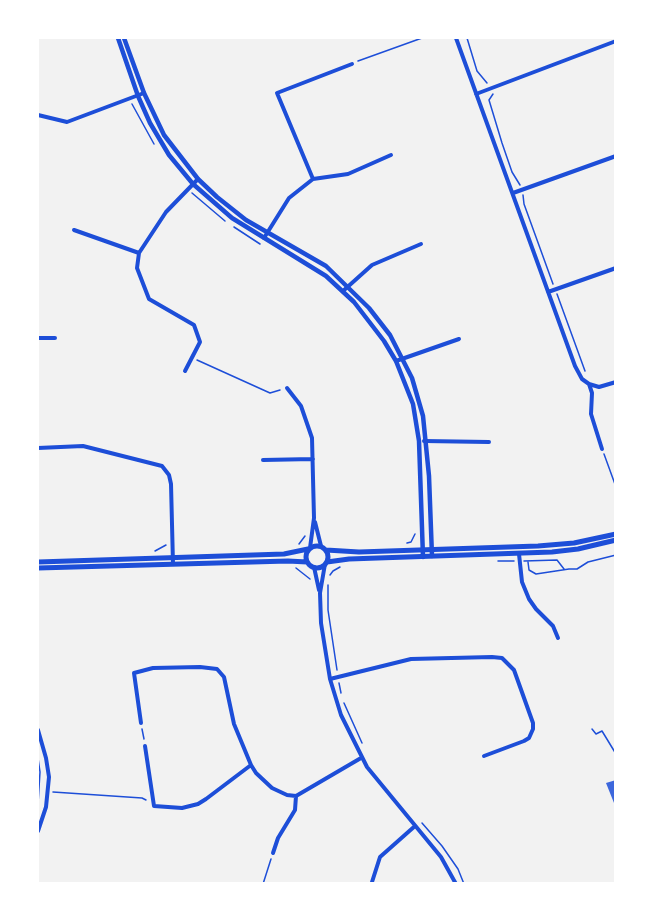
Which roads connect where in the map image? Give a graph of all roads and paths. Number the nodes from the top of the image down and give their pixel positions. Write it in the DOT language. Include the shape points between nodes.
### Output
graph roads {
  1 [pos="118,38"];
  2 [pos="124,38"];
  3 [pos="422,38"];
  4 [pos="456,38"];
  5 [pos="467,38"];
  6 [pos="615,42"];
  7 [pos="352,64"];
  8 [pos="492,88"];
  9 [pos="144,93"];
  10 [pos="476,94"];
  11 [pos="138,96"];
  12 [pos="130,99"];
  13 [pos="38,116"];
  14 [pos="156,146"];
  15 [pos="391,155"];
  16 [pos="615,156"];
  17 [pos="198,179"];
  18 [pos="313,179"];
  19 [pos="193,184"];
  20 [pos="189,189"];
  21 [pos="522,189"];
  22 [pos="513,193"];
  23 [pos="74,230"];
  24 [pos="267,232"];
  25 [pos="264,238"];
  26 [pos="421,244"];
  27 [pos="267,247"];
  28 [pos="140,253"];
  29 [pos="615,268"];
  30 [pos="348,287"];
  31 [pos="556,289"];
  32 [pos="343,291"];
  33 [pos="548,292"];
  34 [pos="38,338"];
  35 [pos="56,338"];
  36 [pos="459,339"];
  37 [pos="403,357"];
  38 [pos="193,358"];
  39 [pos="396,361"];
  40 [pos="185,371"];
  41 [pos="615,382"];
  42 [pos="589,384"];
  43 [pos="287,388"];
  44 [pos="426,440"];
  45 [pos="419,441"];
  46 [pos="489,442"];
  47 [pos="38,448"];
  48 [pos="602,449"];
  49 [pos="313,459"];
  50 [pos="263,460"];
  51 [pos="615,488"];
  52 [pos="314,518"];
  53 [pos="417,531"];
  54 [pos="615,534"];
  55 [pos="615,540"];
  56 [pos="405,543"];
  57 [pos="309,548"];
  58 [pos="323,548"];
  59 [pos="423,549"];
  60 [pos="432,549"];
  61 [pos="519,554"];
  62 [pos="615,555"];
  63 [pos="172,556"];
  64 [pos="432,556"];
  65 [pos="423,557"];
  66 [pos="38,562"];
  67 [pos="307,562"];
  68 [pos="326,563"];
  69 [pos="173,564"];
  70 [pos="314,567"];
  71 [pos="38,568"];
  72 [pos="564,569"];
  73 [pos="328,578"];
  74 [pos="320,593"];
  75 [pos="558,638"];
  76 [pos="338,677"];
  77 [pos="330,679"];
  78 [pos="141,723"];
  79 [pos="38,729"];
  80 [pos="592,729"];
  81 [pos="145,746"];
  82 [pos="364,747"];
  83 [pos="615,754"];
  84 [pos="484,756"];
  85 [pos="38,758"];
  86 [pos="362,758"];
  87 [pos="251,765"];
  88 [pos="49,792"];
  89 [pos="296,796"];
  90 [pos="38,804"];
  91 [pos="154,806"];
  92 [pos="420,821"];
  93 [pos="415,826"];
  94 [pos="38,831"];
  95 [pos="273,853"];
  96 [pos="372,882"];
  97 [pos="262,884"];
  98 [pos="456,884"];
  99 [pos="464,884"];
  1 -- 11 [label="street"];
  2 -- 9 [label="street"];
  3 -- 7 [label="path"];
  4 -- 10 [label="street"];
  5 -- 8 [label="path" via="477,71"];
  6 -- 8 [label="street"];
  7 -- 18 [label="street" via="277,93"];
  8 -- 10 [label="street"];
  8 -- 21 [label="path" via="494,93 489,100 512,171"];
  9 -- 11 [label="street"];
  9 -- 17 [label="street" via="164,135"];
  10 -- 22 [label="street"];
  11 -- 12 [label="street"];
  11 -- 19 [label="street" via="157,136"];
  12 -- 13 [label="street" via="67,122"];
  12 -- 14 [label="path"];
  15 -- 18 [label="street" via="348,174"];
  16 -- 21 [label="street"];
  17 -- 19 [label="street"];
  17 -- 24 [label="street"];
  18 -- 24 [label="street" via="289,198"];
  19 -- 20 [label="street"];
  19 -- 25 [label="street" via="232,218"];
  20 -- 27 [label="path" via="228,223"];
  20 -- 28 [label="street" via="166,212"];
  21 -- 22 [label="street"];
  21 -- 31 [label="path"];
  22 -- 33 [label="street"];
  23 -- 28 [label="street"];
  24 -- 25 [label="street"];
  24 -- 30 [label="street" via="326,266"];
  25 -- 32 [label="street" via="318,269"];
  26 -- 30 [label="street" via="372,265"];
  28 -- 38 [label="street" via="137,268 149,299 194,325 200,342"];
  29 -- 31 [label="street"];
  30 -- 32 [label="street"];
  30 -- 37 [label="street" via="379,321"];
  31 -- 33 [label="street"];
  31 -- 42 [label="path"];
  32 -- 39 [label="street" via="374,326"];
  33 -- 42 [label="street" via="575,366"];
  34 -- 35 [label="street"];
  36 -- 37 [label="street"];
  37 -- 39 [label="street"];
  37 -- 44 [label="street" via="418,394"];
  38 -- 40 [label="street"];
  38 -- 43 [label="path" via="270,393"];
  39 -- 45 [label="street" via="413,404"];
  41 -- 42 [label="street" via="598,387"];
  42 -- 48 [label="street" via="591,414"];
  43 -- 49 [label="street" via="301,406 312,438"];
  44 -- 45 [label="street"];
  44 -- 46 [label="street"];
  44 -- 60 [label="street"];
  45 -- 59 [label="street"];
  47 -- 63 [label="street" via="83,446 162,466 171,484"];
  48 -- 51 [label="path"];
  49 -- 50 [label="street"];
  49 -- 52 [label="street"];
  52 -- 57 [label="street"];
  52 -- 58 [label="street"];
  53 -- 56 [label="path" via="411,542"];
  54 -- 60 [label="main road" via="552,546"];
  55 -- 61 [label="main road" via="565,551"];
  57 -- 58 [label="main road"];
  57 -- 63 [label="main road" via="284,554"];
  57 -- 67 [label="main road"];
  58 -- 59 [label="main road" via="352,552"];
  58 -- 68 [label="main road" via="328,556"];
  59 -- 60 [label="main road"];
  59 -- 65 [label="street"];
  60 -- 64 [label="street"];
  61 -- 64 [label="main road"];
  61 -- 75 [label="street" via="522,582 529,600 553,626"];
  62 -- 72 [label="path" via="577,569"];
  63 -- 66 [label="main road"];
  63 -- 69 [label="street"];
  64 -- 65 [label="main road"];
  65 -- 68 [label="main road"];
  67 -- 69 [label="main road"];
  67 -- 70 [label="main road"];
  68 -- 70 [label="main road"];
  68 -- 74 [label="street"];
  69 -- 71 [label="main road"];
  70 -- 74 [label="street"];
  72 -- 72 [label="path" via="557,560 528,561 532,573"];
  73 -- 76 [label="path" via="328,610"];
  74 -- 77 [label="street"];
  76 -- 77 [label="street"];
  76 -- 82 [label="path" via="342,699"];
  76 -- 84 [label="street" via="411,659 502,658 514,670 533,729 524,741"];
  77 -- 86 [label="street" via="341,715"];
  78 -- 81 [label="path"];
  78 -- 87 [label="street" via="134,673 153,668 217,669 224,677 234,724"];
  79 -- 88 [label="street"];
  80 -- 83 [label="path" via="596,734 602,731"];
  81 -- 91 [label="street"];
  85 -- 90 [label="path"];
  86 -- 89 [label="street"];
  86 -- 93 [label="street"];
  87 -- 89 [label="street" via="272,788"];
  87 -- 91 [label="street" via="198,804 182,808"];
  88 -- 91 [label="path" via="142,798"];
  88 -- 94 [label="street"];
  89 -- 95 [label="street" via="292,817"];
  92 -- 99 [label="path" via="442,846"];
  93 -- 96 [label="street" via="380,857"];
  93 -- 98 [label="street" via="441,857"];
  95 -- 97 [label="path"];
}
